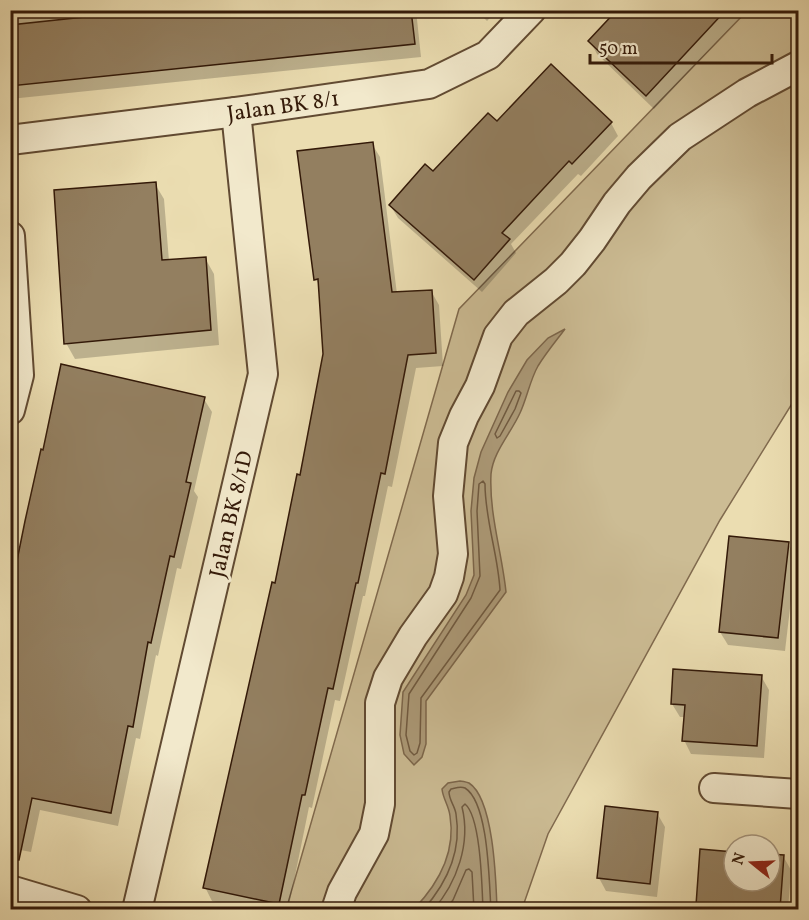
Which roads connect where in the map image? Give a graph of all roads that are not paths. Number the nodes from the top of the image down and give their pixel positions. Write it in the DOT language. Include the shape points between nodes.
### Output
graph roads {
  1 [pos="531,10"];
  2 [pos="798,66"];
  3 [pos="236,112"];
  4 [pos="10,140"];
  5 [pos="10,236"];
  6 [pos="10,410"];
  7 [pos="714,788"];
  8 [pos="798,794"];
  9 [pos="10,890"];
  10 [pos="77,909"];
  11 [pos="137,909"];
  12 [pos="336,909"];
  1 -- 3 [label="street, Jalan BK 8/1" via="488,55 429,84"];
  2 -- 12 [label="street" via="747,93 680,137 617,203 573,264 516,313 498,336 453,443 448,496 453,554 449,577 443,594 388,678 380,703 380,804 374,834"];
  3 -- 4 [label="street, Jalan BK 8/1"];
  3 -- 11 [label="street, Jalan BK 8/1D" via="263,374"];
  5 -- 6 [label="street" via="19,375"];
  7 -- 8 [label="street"];
  9 -- 10 [label="street"];
}
